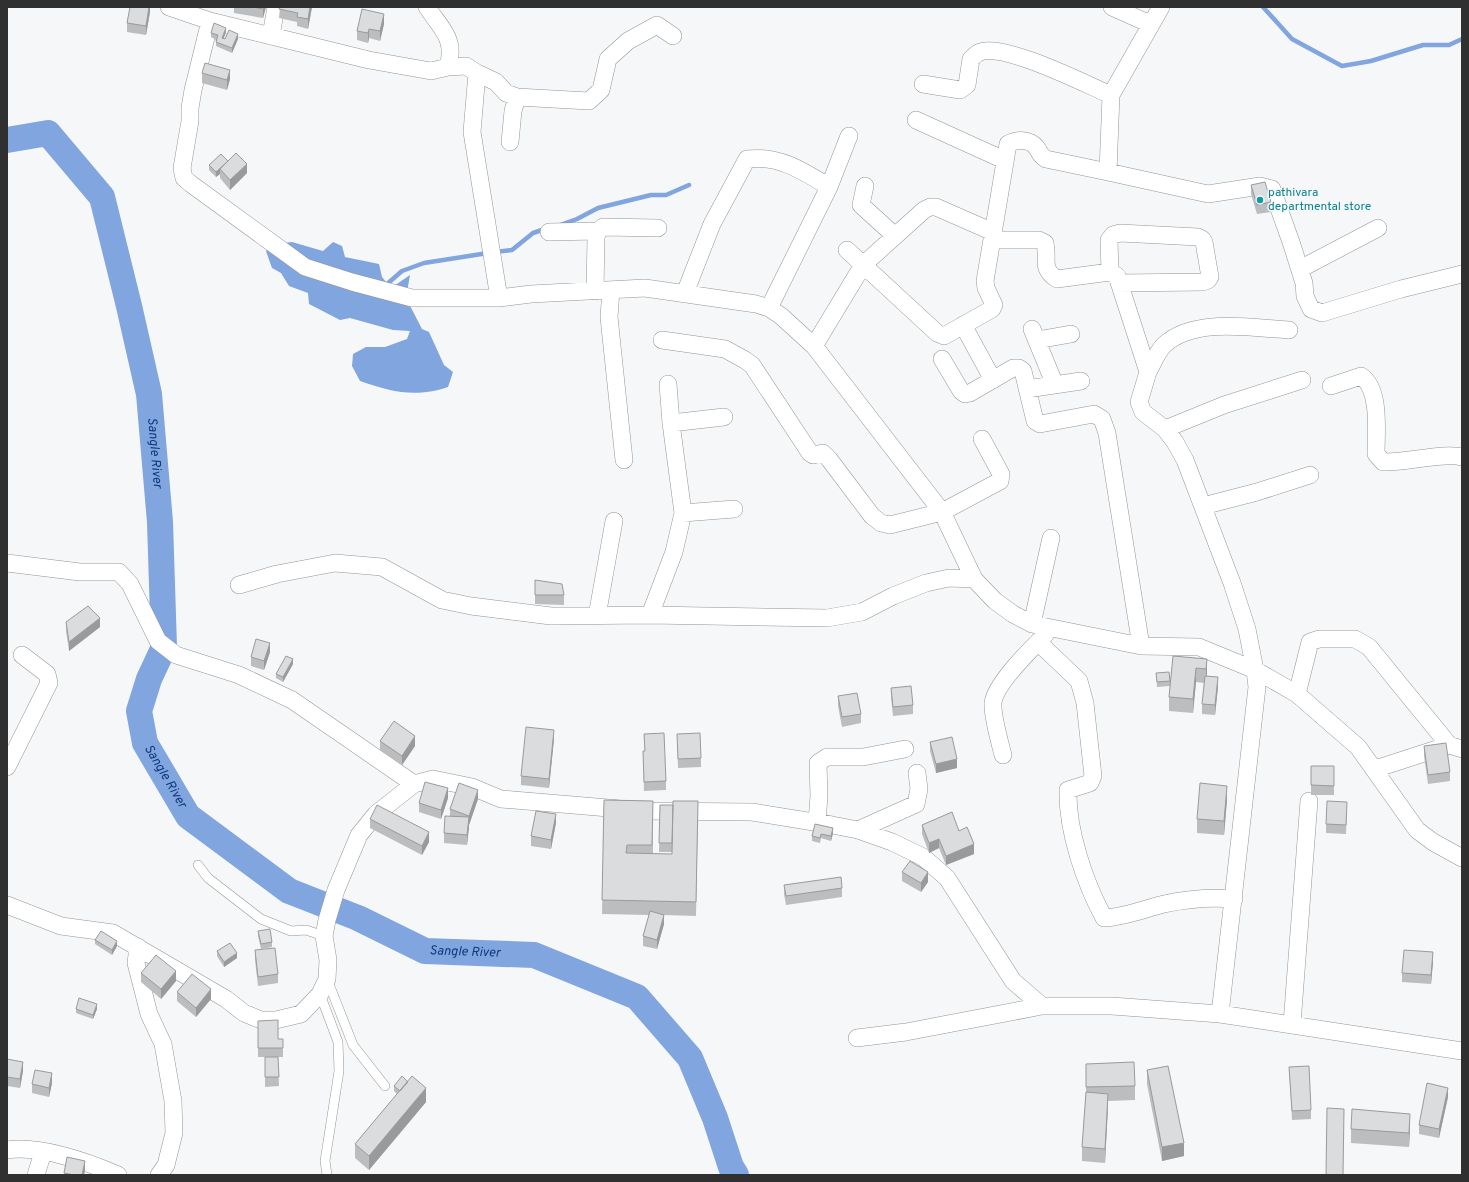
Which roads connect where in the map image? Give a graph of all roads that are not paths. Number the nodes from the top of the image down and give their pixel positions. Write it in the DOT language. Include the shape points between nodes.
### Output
graph roads {
  1 [pos="169,7"];
  2 [pos="276,7"];
  3 [pos="427,7"];
  4 [pos="1112,7"];
  5 [pos="1161,7"];
  6 [pos="210,22"];
  7 [pos="1150,24"];
  8 [pos="271,36"];
  9 [pos="673,36"];
  10 [pos="448,67"];
  11 [pos="478,73"];
  12 [pos="923,84"];
  13 [pos="1111,95"];
  14 [pos="517,97"];
  15 [pos="916,120"];
  16 [pos="849,136"];
  17 [pos="510,142"];
  18 [pos="1004,160"];
  19 [pos="1108,172"];
  20 [pos="864,186"];
  21 [pos="829,188"];
  22 [pos="658,228"];
  23 [pos="1378,228"];
  24 [pos="598,231"];
  25 [pos="549,232"];
  26 [pos="894,236"];
  27 [pos="993,236"];
  28 [pos="847,250"];
  29 [pos="863,265"];
  30 [pos="1300,269"];
  31 [pos="1462,274"];
  32 [pos="1115,278"];
  33 [pos="603,290"];
  34 [pos="685,293"];
  35 [pos="499,298"];
  36 [pos="769,308"];
  37 [pos="963,325"];
  38 [pos="1289,330"];
  39 [pos="1071,334"];
  40 [pos="662,340"];
  41 [pos="814,346"];
  42 [pos="942,358"];
  43 [pos="1148,372"];
  44 [pos="993,380"];
  45 [pos="1302,380"];
  46 [pos="1081,381"];
  47 [pos="668,384"];
  48 [pos="1055,385"];
  49 [pos="1331,386"];
  50 [pos="1027,390"];
  51 [pos="724,417"];
  52 [pos="671,423"];
  53 [pos="1165,429"];
  54 [pos="982,439"];
  55 [pos="1462,457"];
  56 [pos="624,460"];
  57 [pos="1310,475"];
  58 [pos="1203,506"];
  59 [pos="734,509"];
  60 [pos="942,512"];
  61 [pos="683,513"];
  62 [pos="614,521"];
  63 [pos="1051,538"];
  64 [pos="7,563"];
  65 [pos="974,578"];
  66 [pos="239,585"];
  67 [pos="650,615"];
  68 [pos="597,616"];
  69 [pos="1032,624"];
  70 [pos="1052,627"];
  71 [pos="1038,642"];
  72 [pos="1141,646"];
  73 [pos="22,655"];
  74 [pos="1255,670"];
  75 [pos="1297,694"];
  76 [pos="1456,747"];
  77 [pos="905,749"];
  78 [pos="1003,755"];
  79 [pos="7,767"];
  80 [pos="1375,769"];
  81 [pos="917,773"];
  82 [pos="414,784"];
  83 [pos="1309,801"];
  84 [pos="818,822"];
  85 [pos="858,830"];
  86 [pos="1462,858"];
  87 [pos="198,865"];
  88 [pos="1234,899"];
  89 [pos="7,905"];
  90 [pos="326,928"];
  91 [pos="138,947"];
  92 [pos="327,978"];
  93 [pos="320,994"];
  94 [pos="1042,1006"];
  95 [pos="1220,1014"];
  96 [pos="1292,1024"];
  97 [pos="857,1038"];
  98 [pos="1462,1051"];
  99 [pos="385,1086"];
  100 [pos="7,1150"];
  101 [pos="43,1152"];
  102 [pos="115,1174"];
  103 [pos="36,1175"];
  104 [pos="159,1175"];
  105 [pos="327,1175"];
  1 -- 6 [label="street"];
  2 -- 8 [label="street"];
  3 -- 10 [label="street" via="449,39 451,56"];
  4 -- 7 [label="street"];
  5 -- 7 [label="street"];
  6 -- 8 [label="street"];
  6 -- 35 [label="street" via="200,55 190,108 182,168 184,178 305,267 412,298"];
  7 -- 13 [label="street"];
  8 -- 10 [label="street" via="423,71"];
  9 -- 14 [label="street" via="657,25 628,41 608,59 601,90 589,101"];
  10 -- 11 [label="street" via="466,66"];
  11 -- 14 [label="street" via="496,82 506,93"];
  11 -- 35 [label="street" via="472,132"];
  12 -- 13 [label="street" via="960,90 968,85 971,59 980,52 1000,50"];
  13 -- 19 [label="street"];
  14 -- 17 [label="street"];
  15 -- 18 [label="street"];
  16 -- 21 [label="street"];
  18 -- 19 [label="street" via="1008,144 1018,140 1029,142 1046,159"];
  18 -- 27 [label="street"];
  19 -- 30 [label="street" via="1208,194 1260,186 1272,189"];
  20 -- 26 [label="street" via="860,205"];
  21 -- 34 [label="street" via="795,166 784,162 747,159 712,224"];
  21 -- 36 [label="street"];
  22 -- 24 [label="street" via="603,228"];
  23 -- 30 [label="street"];
  24 -- 25 [label="street"];
  24 -- 33 [label="street" via="596,237"];
  26 -- 27 [label="street" via="930,207"];
  26 -- 29 [label="street"];
  27 -- 32 [label="street" via="1039,240 1045,243 1046,267 1057,279"];
  27 -- 37 [label="street" via="985,281 994,305 992,309"];
  28 -- 29 [label="street"];
  29 -- 37 [label="street" via="937,333 944,336"];
  29 -- 41 [label="street"];
  30 -- 31 [label="street" via="1305,296 1311,309 1322,313"];
  32 -- 32 [label="street" via="1109,240 1113,235 1120,233 1198,237 1204,242 1210,277 1208,280 1203,282"];
  32 -- 43 [label="street"];
  33 -- 34 [label="street" via="645,288"];
  33 -- 35 [label="street"];
  33 -- 56 [label="street" via="609,317"];
  34 -- 36 [label="street"];
  36 -- 41 [label="street"];
  37 -- 44 [label="street"];
  38 -- 43 [label="street" via="1203,327 1172,339 1163,346"];
  39 -- 48 [label="street" via="1035,334"];
  40 -- 60 [label="street" via="725,349 752,365 810,454 823,454 829,459 872,516 881,523 890,525"];
  41 -- 60 [label="street"];
  42 -- 44 [label="street" via="965,394"];
  43 -- 53 [label="street" via="1139,402 1143,412"];
  44 -- 50 [label="street" via="1013,368 1019,368 1023,371"];
  45 -- 53 [label="street" via="1224,405"];
  46 -- 48 [label="street"];
  47 -- 52 [label="street"];
  48 -- 50 [label="street"];
  49 -- 55 [label="street" via="1362,376 1367,380 1374,395 1376,454 1384,462"];
  50 -- 72 [label="street" via="1035,421 1040,424 1094,414 1102,419 1107,433"];
  51 -- 52 [label="street"];
  52 -- 61 [label="street"];
  53 -- 58 [label="street" via="1185,460"];
  54 -- 60 [label="street" via="1001,474 1000,481"];
  57 -- 58 [label="street"];
  58 -- 74 [label="street" via="1247,629"];
  59 -- 61 [label="street"];
  60 -- 65 [label="street"];
  61 -- 67 [label="street" via="674,552"];
  62 -- 68 [label="street"];
  63 -- 69 [label="street"];
  64 -- 82 [label="street" via="80,572 119,572 130,584 158,641 176,655 239,675 292,700"];
  65 -- 67 [label="street" via="949,578 926,583 862,612 827,618"];
  65 -- 69 [label="street" via="1001,605"];
  66 -- 68 [label="street" via="277,574 335,563 382,568 442,600 471,606 551,616"];
  67 -- 68 [label="street"];
  69 -- 70 [label="street"];
  70 -- 71 [label="street"];
  70 -- 72 [label="street"];
  71 -- 78 [label="street" via="1008,676 993,703"];
  71 -- 88 [label="street" via="1079,682 1085,703 1093,776 1090,783 1068,790 1068,798 1085,879 1104,918 1119,917 1163,904 1206,897"];
  72 -- 74 [label="street" via="1198,647"];
  73 -- 79 [label="street" via="46,674 49,683"];
  74 -- 75 [label="street"];
  74 -- 88 [label="street" via="1257,687"];
  75 -- 76 [label="street" via="1310,642 1319,639 1355,639 1368,647"];
  75 -- 80 [label="street" via="1358,747"];
  76 -- 80 [label="street"];
  77 -- 84 [label="street" via="863,757 827,757 818,763"];
  80 -- 86 [label="street" via="1417,830"];
  81 -- 85 [label="street" via="919,789 916,804"];
  82 -- 84 [label="street" via="433,779 472,787 501,798 644,811 752,812"];
  82 -- 90 [label="street" via="376,814 359,836 336,890"];
  83 -- 96 [label="street"];
  84 -- 85 [label="street"];
  85 -- 94 [label="street" via="892,842 924,858 947,878 1013,981"];
  87 -- 90 [label="lane" via="208,878 261,919 291,931"];
  88 -- 95 [label="street"];
  89 -- 91 [label="street" via="61,926 113,934"];
  90 -- 92 [label="street"];
  91 -- 93 [label="street" via="226,999 244,1013 261,1020 276,1020 302,1014"];
  91 -- 104 [label="street" via="136,963 149,1014 163,1044 173,1101 174,1133 166,1165"];
  92 -- 93 [label="street"];
  92 -- 99 [label="lane" via="353,1045"];
  93 -- 105 [label="lane" via="338,1042 339,1071 325,1161"];
  94 -- 95 [label="street" via="1112,1006"];
  94 -- 97 [label="street" via="906,1032"];
  95 -- 96 [label="street"];
  96 -- 98 [label="street"];
  100 -- 101 [label="street"];
  101 -- 102 [label="street"];
  101 -- 103 [label="street"];
}
